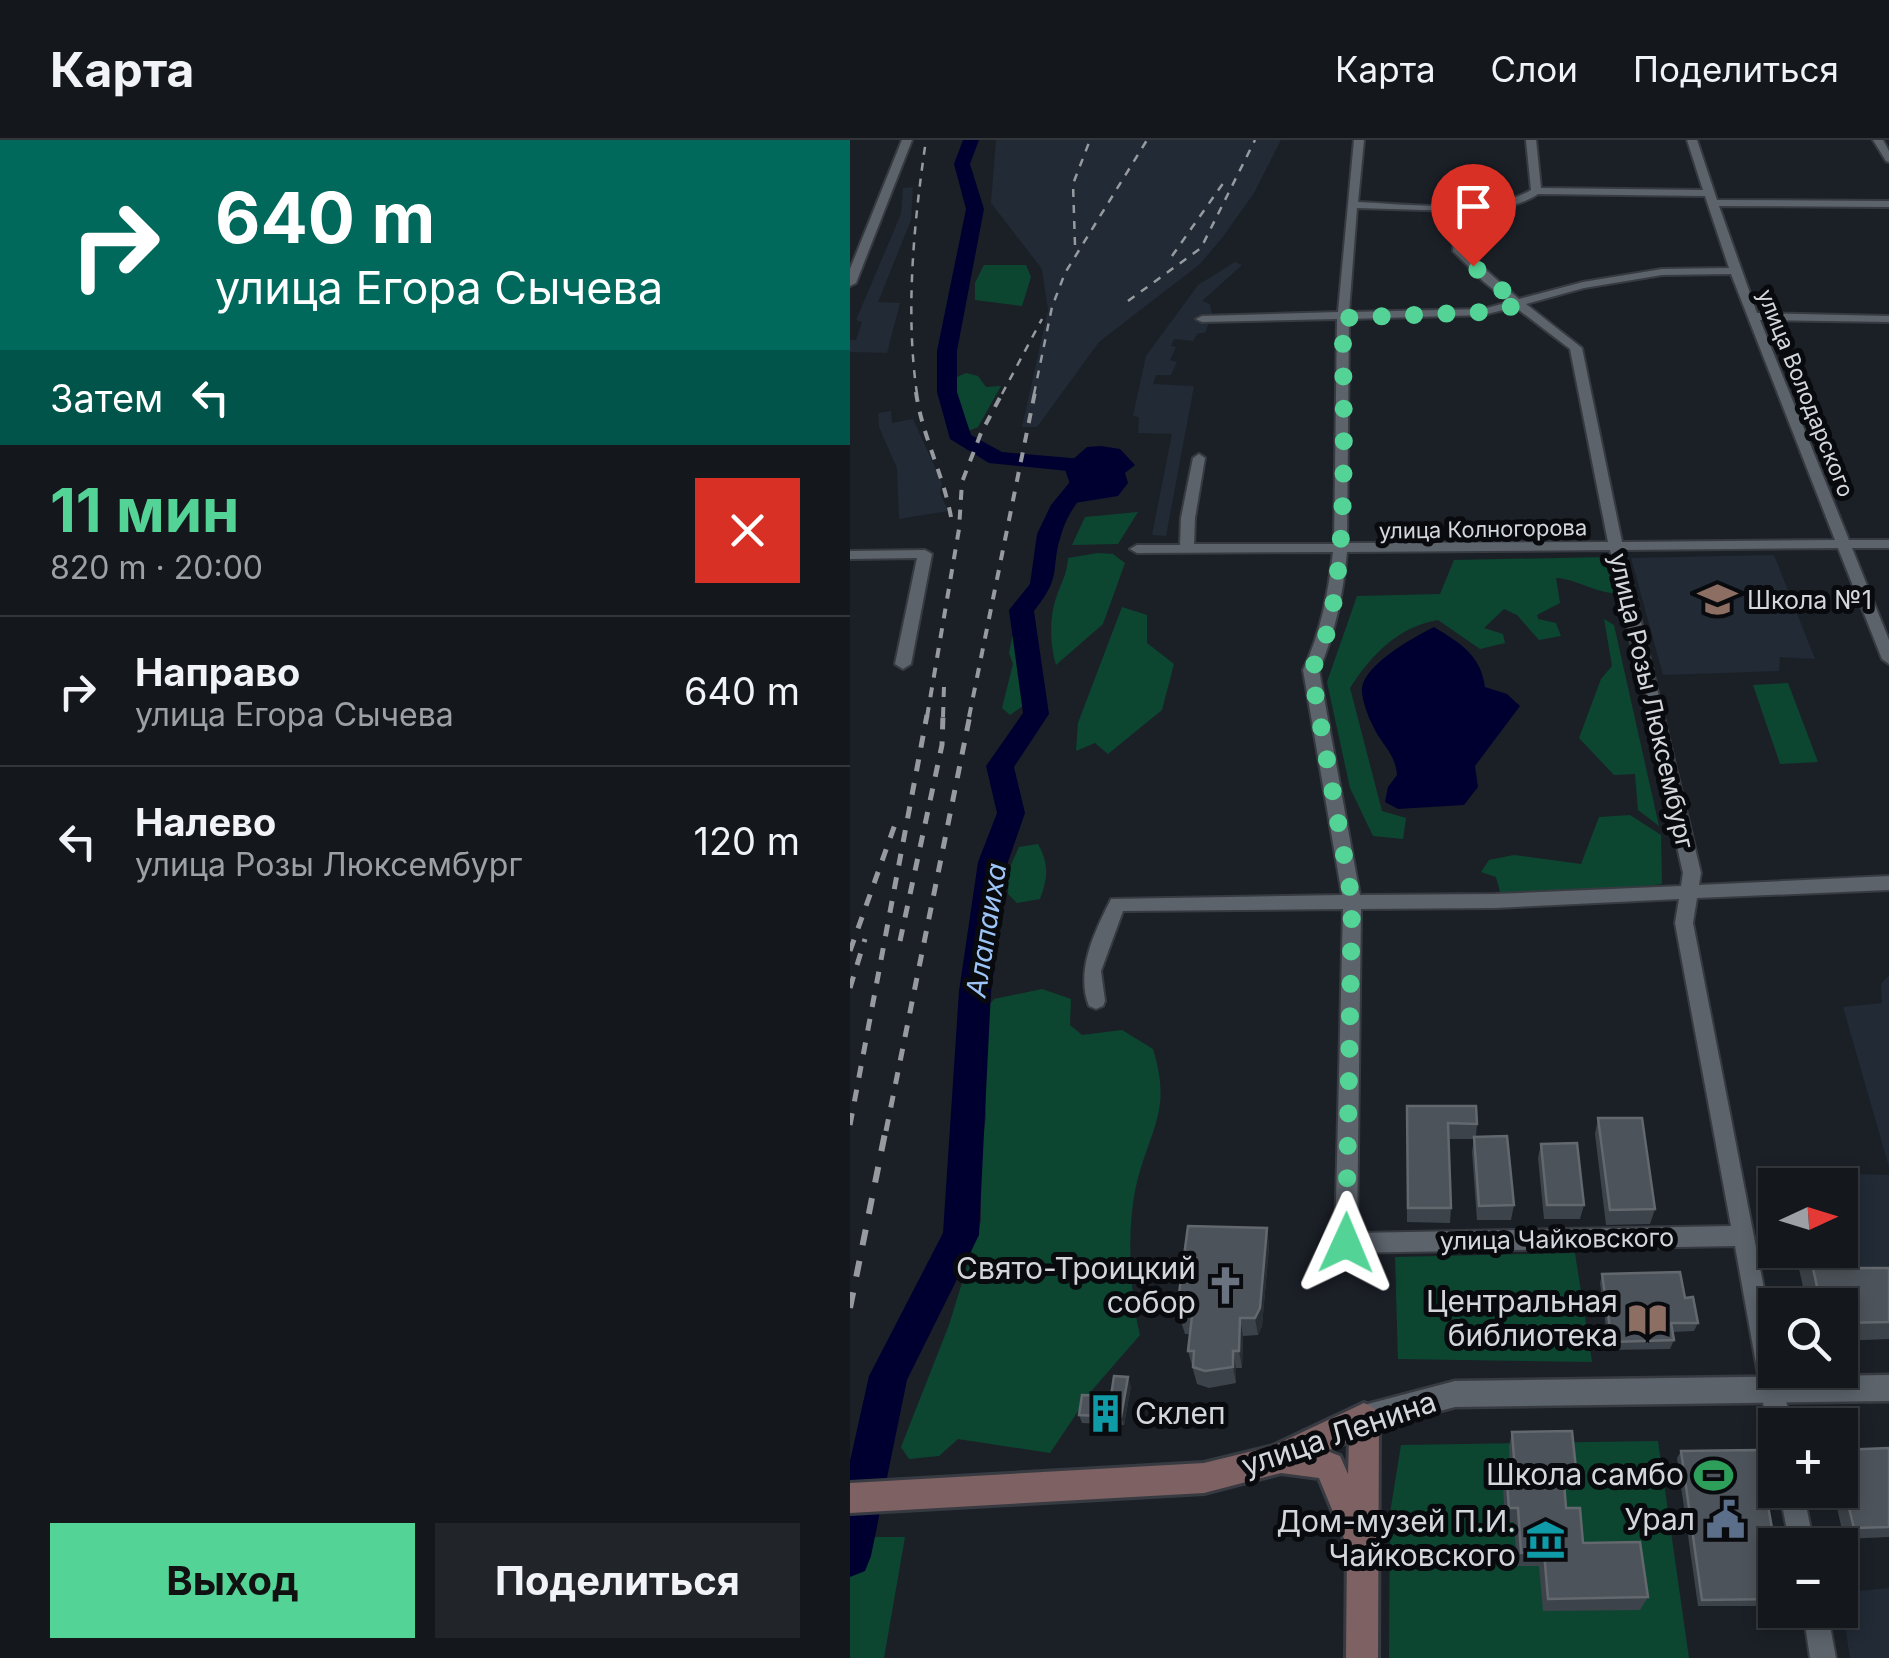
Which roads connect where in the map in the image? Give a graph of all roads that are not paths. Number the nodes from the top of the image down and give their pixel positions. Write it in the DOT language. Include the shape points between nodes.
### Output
graph roads {
  1 [pos="907,140"];
  2 [pos="1359,140"];
  3 [pos="1530,140"];
  4 [pos="1692,140"];
  5 [pos="1878,140"];
  6 [pos="1889,159"];
  7 [pos="1534,195"];
  8 [pos="1712,198"];
  9 [pos="1889,204"];
  10 [pos="1354,206"];
  11 [pos="1463,207"];
  12 [pos="1735,271"];
  13 [pos="850,283"];
  14 [pos="1520,305"];
  15 [pos="1755,316"];
  16 [pos="1343,318"];
  17 [pos="1202,319"];
  18 [pos="1889,319"];
  19 [pos="1199,458"];
  20 [pos="1846,544"];
  21 [pos="1889,544"];
  22 [pos="1616,547"];
  23 [pos="1137,549"];
  24 [pos="1188,550"];
  25 [pos="1340,550"];
  26 [pos="850,554"];
  27 [pos="1889,659"];
  28 [pos="902,664"];
  29 [pos="1889,884"];
  30 [pos="1688,892"];
  31 [pos="1352,900"];
  32 [pos="1096,1001"];
  33 [pos="1742,1236"];
  34 [pos="1889,1388"];
  35 [pos="1772,1389"];
  36 [pos="1776,1408"];
  37 [pos="1364,1418"];
  38 [pos="1276,1460"];
  39 [pos="850,1498"];
  40 [pos="1364,1577"];
  41 [pos="1818,1628"];
  42 [pos="1362,1658"];
  43 [pos="1823,1658"];
  1 -- 13 [label="street"];
  2 -- 10 [label="street, улица Чайковского"];
  3 -- 7 [label="street"];
  4 -- 8 [label="street, улица Володарского"];
  5 -- 6 [label="street"];
  7 -- 8 [label="street"];
  7 -- 11 [label="street"];
  8 -- 9 [label="street"];
  8 -- 12 [label="street, улица Володарского"];
  10 -- 11 [label="street"];
  10 -- 16 [label="street, улица Чайковского"];
  11 -- 14 [label="street, улица Розы Люксембург" via="1458,252"];
  12 -- 14 [label="street" via="1662,272 1583,285"];
  12 -- 15 [label="street, улица Володарского"];
  14 -- 16 [label="street"];
  14 -- 22 [label="street, улица Розы Люксембург" via="1576,348"];
  15 -- 18 [label="street"];
  15 -- 20 [label="street, улица Володарского"];
  16 -- 17 [label="street"];
  16 -- 25 [label="street, улица Чайковского"];
  19 -- 24 [label="street"];
  20 -- 21 [label="street, улица Колногорова"];
  20 -- 22 [label="street, улица Колногорова"];
  20 -- 27 [label="street, улица Володарского"];
  22 -- 25 [label="street, улица Колногорова"];
  22 -- 30 [label="street, улица Розы Люксембург" via="1692,873"];
  23 -- 24 [label="street, улица Колногорова"];
  24 -- 25 [label="street, улица Колногорова"];
  25 -- 31 [label="street, улица Чайковского" via="1324,651 1311,670"];
  26 -- 28 [label="street" via="925,554"];
  29 -- 30 [label="street"];
  30 -- 31 [label="street"];
  30 -- 33 [label="street, улица Розы Люксембург" via="1684,923"];
  31 -- 32 [label="street" via="1117,904 1092,970"];
  31 -- 33 [label="street, улица Чайковского" via="1346,1243"];
  33 -- 35 [label="street, улица Розы Люксембург"];
  34 -- 35 [label="street, улица Ленина"];
  35 -- 36 [label="street, улица Розы Люксембург"];
  35 -- 37 [label="street, улица Ленина" via="1456,1394"];
  37 -- 38 [label="main road, улица Ленина"];
  37 -- 40 [label="main road"];
  38 -- 39 [label="main road, улица Ленина" via="1204,1478"];
  38 -- 40 [label="main road" via="1328,1467 1351,1512"];
  40 -- 42 [label="main road"];
  41 -- 43 [label="street"];
}
